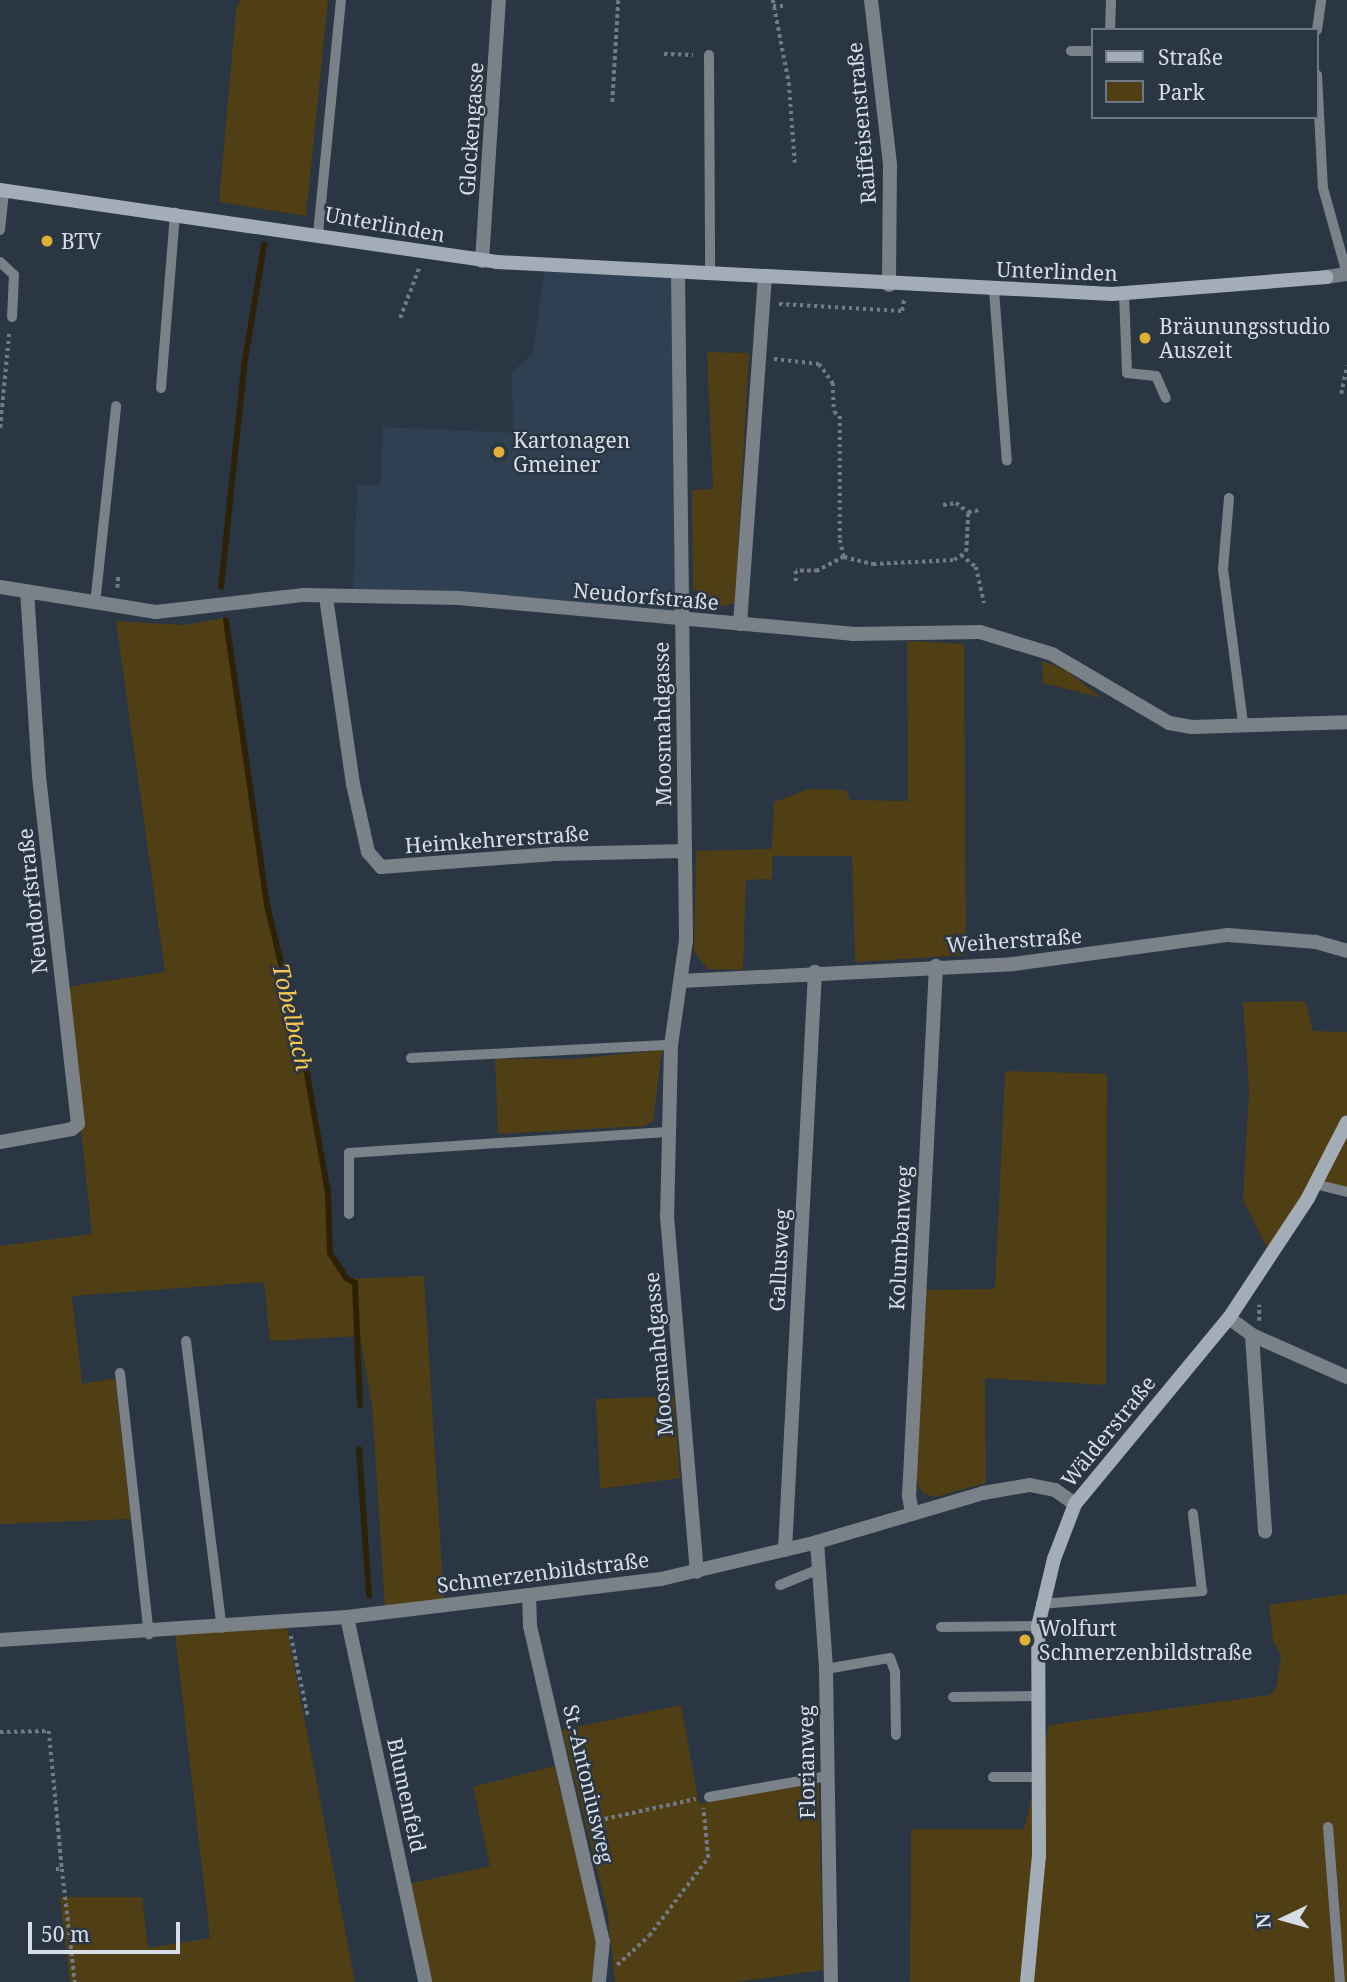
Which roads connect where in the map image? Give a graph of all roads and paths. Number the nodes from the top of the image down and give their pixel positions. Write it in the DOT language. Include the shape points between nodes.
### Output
graph roads {
  1 [pos="341,0"];
  2 [pos="499,0"];
  3 [pos="618,0"];
  4 [pos="773,0"];
  5 [pos="871,0"];
  6 [pos="1111,0"];
  7 [pos="1321,0"];
  8 [pos="773,6"];
  9 [pos="785,6"];
  10 [pos="1110,28"];
  11 [pos="1317,28"];
  12 [pos="1071,51"];
  13 [pos="1092,51"];
  14 [pos="664,54"];
  15 [pos="709,55"];
  16 [pos="612,102"];
  17 [pos="1319,119"];
  18 [pos="794,163"];
  19 [pos="2,191"];
  20 [pos="175,213"];
  21 [pos="0,230"];
  22 [pos="318,234"];
  23 [pos="482,261"];
  24 [pos="0,262"];
  25 [pos="678,273"];
  26 [pos="1347,274"];
  27 [pos="710,275"];
  28 [pos="1326,277"];
  29 [pos="765,278"];
  30 [pos="417,279"];
  31 [pos="889,285"];
  32 [pos="994,290"];
  33 [pos="1124,294"];
  34 [pos="904,299"];
  35 [pos="763,303"];
  36 [pos="400,318"];
  37 [pos="12,320"];
  38 [pos="758,358"];
  39 [pos="1347,366"];
  40 [pos="161,388"];
  41 [pos="1341,394"];
  42 [pos="1166,398"];
  43 [pos="116,406"];
  44 [pos="0,428"];
  45 [pos="1007,461"];
  46 [pos="1229,498"];
  47 [pos="943,505"];
  48 [pos="980,510"];
  49 [pos="968,512"];
  50 [pos="961,555"];
  51 [pos="844,557"];
  52 [pos="796,583"];
  53 [pos="0,587"];
  54 [pos="26,592"];
  55 [pos="326,597"];
  56 [pos="984,603"];
  57 [pos="96,604"];
  58 [pos="682,620"];
  59 [pos="740,624"];
  60 [pos="1347,722"];
  61 [pos="1243,723"];
  62 [pos="685,851"];
  63 [pos="1347,951"];
  64 [pos="936,965"];
  65 [pos="814,972"];
  66 [pos="681,981"];
  67 [pos="671,1045"];
  68 [pos="411,1058"];
  69 [pos="1347,1122"];
  70 [pos="666,1132"];
  71 [pos="0,1142"];
  72 [pos="1315,1184"];
  73 [pos="1347,1192"];
  74 [pos="349,1214"];
  75 [pos="1229,1318"];
  76 [pos="1252,1335"];
  77 [pos="186,1341"];
  78 [pos="121,1373"];
  79 [pos="1347,1377"];
  80 [pos="1075,1504"];
  81 [pos="912,1513"];
  82 [pos="1193,1514"];
  83 [pos="1265,1532"];
  84 [pos="817,1542"];
  85 [pos="785,1550"];
  86 [pos="819,1569"];
  87 [pos="698,1572"];
  88 [pos="780,1585"];
  89 [pos="528,1595"];
  90 [pos="1041,1604"];
  91 [pos="346,1617"];
  92 [pos="287,1622"];
  93 [pos="1038,1626"];
  94 [pos="941,1627"];
  95 [pos="222,1628"];
  96 [pos="149,1634"];
  97 [pos="0,1640"];
  98 [pos="826,1669"];
  99 [pos="1036,1696"];
  100 [pos="953,1697"];
  101 [pos="309,1716"];
  102 [pos="0,1732"];
  103 [pos="896,1735"];
  104 [pos="828,1776"];
  105 [pos="993,1777"];
  106 [pos="1038,1777"];
  107 [pos="709,1797"];
  108 [pos="577,1825"];
  109 [pos="1328,1828"];
  110 [pos="56,1869"];
  111 [pos="62,1869"];
  112 [pos="600,1978"];
  113 [pos="75,1982"];
  114 [pos="425,1982"];
  115 [pos="831,1982"];
  116 [pos="1027,1982"];
  117 [pos="1340,1982"];
  1 -- 22 [label="lane"];
  2 -- 23 [label="street, Glockengasse"];
  3 -- 16 [label="path"];
  4 -- 8 [label="path"];
  5 -- 31 [label="street, Raiffeisenstraße" via="890,165"];
  6 -- 10 [label="lane"];
  7 -- 11 [label="lane"];
  8 -- 9 [label="path"];
  8 -- 18 [label="path" via="789,83"];
  12 -- 13 [label="lane"];
  14 -- 15 [label="path"];
  15 -- 27 [label="lane"];
  17 -- 26 [label="lane" via="1322,188"];
  19 -- 20 [label="main road, Unterlinden"];
  19 -- 21 [label="lane"];
  20 -- 22 [label="main road, Unterlinden"];
  20 -- 40 [label="lane"];
  22 -- 23 [label="main road, Unterlinden"];
  23 -- 25 [label="main road, Unterlinden"];
  24 -- 37 [label="lane" via="13,275"];
  25 -- 27 [label="main road, Unterlinden"];
  25 -- 58 [label="street, Moosmahdgasse"];
  26 -- 28 [label="street, Unterlinden"];
  27 -- 29 [label="main road, Unterlinden"];
  28 -- 33 [label="main road, Unterlinden"];
  29 -- 31 [label="main road, Unterlinden"];
  29 -- 35 [label="street"];
  30 -- 36 [label="path"];
  31 -- 32 [label="main road, Unterlinden"];
  32 -- 33 [label="main road, Unterlinden"];
  32 -- 45 [label="lane"];
  33 -- 42 [label="lane" via="1127,373 1156,376"];
  34 -- 35 [label="path" via="902,311"];
  35 -- 38 [label="street"];
  37 -- 44 [label="path"];
  38 -- 51 [label="path" via="811,361 833,383 834,412 840,416 839,540"];
  38 -- 59 [label="street"];
  39 -- 41 [label="path"];
  43 -- 57 [label="lane"];
  46 -- 61 [label="lane" via="1223,569"];
  47 -- 49 [label="path" via="956,503"];
  48 -- 49 [label="path"];
  49 -- 50 [label="path" via="968,542"];
  50 -- 51 [label="path" via="954,560 873,564"];
  50 -- 56 [label="path" via="976,567"];
  51 -- 52 [label="path" via="818,570 796,571"];
  53 -- 54 [label="street, Neudorfstraße"];
  54 -- 57 [label="street, Neudorfstraße"];
  54 -- 71 [label="street, Neudorfstraße" via="39,776 78,1124 72,1129"];
  55 -- 57 [label="street, Neudorfstraße" via="254,598 177,612"];
  55 -- 58 [label="street, Neudorfstraße" via="459,598"];
  55 -- 62 [label="street, Heimkehrerstraße" via="353,785 368,852 381,867 552,854"];
  58 -- 59 [label="street, Neudorfstraße"];
  58 -- 62 [label="street, Moosmahdgasse"];
  59 -- 61 [label="street, Neudorfstraße" via="852,634 980,632 1052,654 1169,723 1192,727"];
  60 -- 61 [label="street, Neudorfstraße"];
  62 -- 66 [label="street, Moosmahdgasse" via="686,940"];
  63 -- 64 [label="street, Weiherstraße" via="1316,942 1227,935 1037,962"];
  64 -- 65 [label="street, Weiherstraße"];
  64 -- 81 [label="street, Kolumbanweg" via="909,1496"];
  65 -- 66 [label="street, Weiherstraße"];
  65 -- 85 [label="street, Gallusweg"];
  66 -- 67 [label="street, Moosmahdgasse"];
  67 -- 68 [label="lane"];
  67 -- 70 [label="street, Moosmahdgasse"];
  69 -- 72 [label="main road, Wälderstraße"];
  70 -- 74 [label="lane" via="349,1153"];
  70 -- 87 [label="street, Moosmahdgasse" via="667,1216"];
  72 -- 73 [label="lane"];
  72 -- 75 [label="main road, Wälderstraße"];
  75 -- 76 [label="street"];
  75 -- 80 [label="main road, Wälderstraße"];
  76 -- 79 [label="street"];
  76 -- 83 [label="street"];
  77 -- 95 [label="lane"];
  78 -- 96 [label="lane"];
  80 -- 81 [label="street, Schmerzenbildstraße" via="1055,1490 1030,1485"];
  80 -- 90 [label="main road, Wälderstraße"];
  81 -- 84 [label="street, Schmerzenbildstraße"];
  82 -- 90 [label="lane" via="1202,1591"];
  84 -- 85 [label="street, Schmerzenbildstraße"];
  84 -- 86 [label="street, Florianweg"];
  85 -- 87 [label="street, Schmerzenbildstraße"];
  86 -- 88 [label="lane"];
  86 -- 98 [label="street, Florianweg"];
  87 -- 89 [label="street, Schmerzenbildstraße"];
  89 -- 91 [label="street, Schmerzenbildstraße"];
  89 -- 108 [label="street, St.-Antoniusweg" via="530,1626"];
  90 -- 93 [label="main road, Wälderstraße"];
  91 -- 92 [label="street, Schmerzenbildstraße"];
  91 -- 114 [label="street, Blumenfeld"];
  92 -- 95 [label="street, Schmerzenbildstraße"];
  92 -- 101 [label="path"];
  93 -- 94 [label="lane"];
  93 -- 99 [label="main road, Wälderstraße"];
  95 -- 96 [label="street, Schmerzenbildstraße"];
  96 -- 97 [label="street, Schmerzenbildstraße"];
  98 -- 103 [label="lane" via="890,1658 895,1672"];
  98 -- 104 [label="street, Florianweg"];
  99 -- 100 [label="lane"];
  99 -- 106 [label="main road, Wälderstraße"];
  102 -- 111 [label="path" via="49,1731"];
  104 -- 107 [label="lane"];
  104 -- 115 [label="street, Florianweg"];
  105 -- 106 [label="lane"];
  106 -- 116 [label="main road, Wälderstraße" via="1039,1856"];
  107 -- 108 [label="path"];
  107 -- 112 [label="path" via="702,1810 708,1858 649,1936"];
  108 -- 112 [label="street, St.-Antoniusweg" via="603,1941"];
  109 -- 117 [label="lane"];
  110 -- 111 [label="path"];
  111 -- 113 [label="path"];
}
